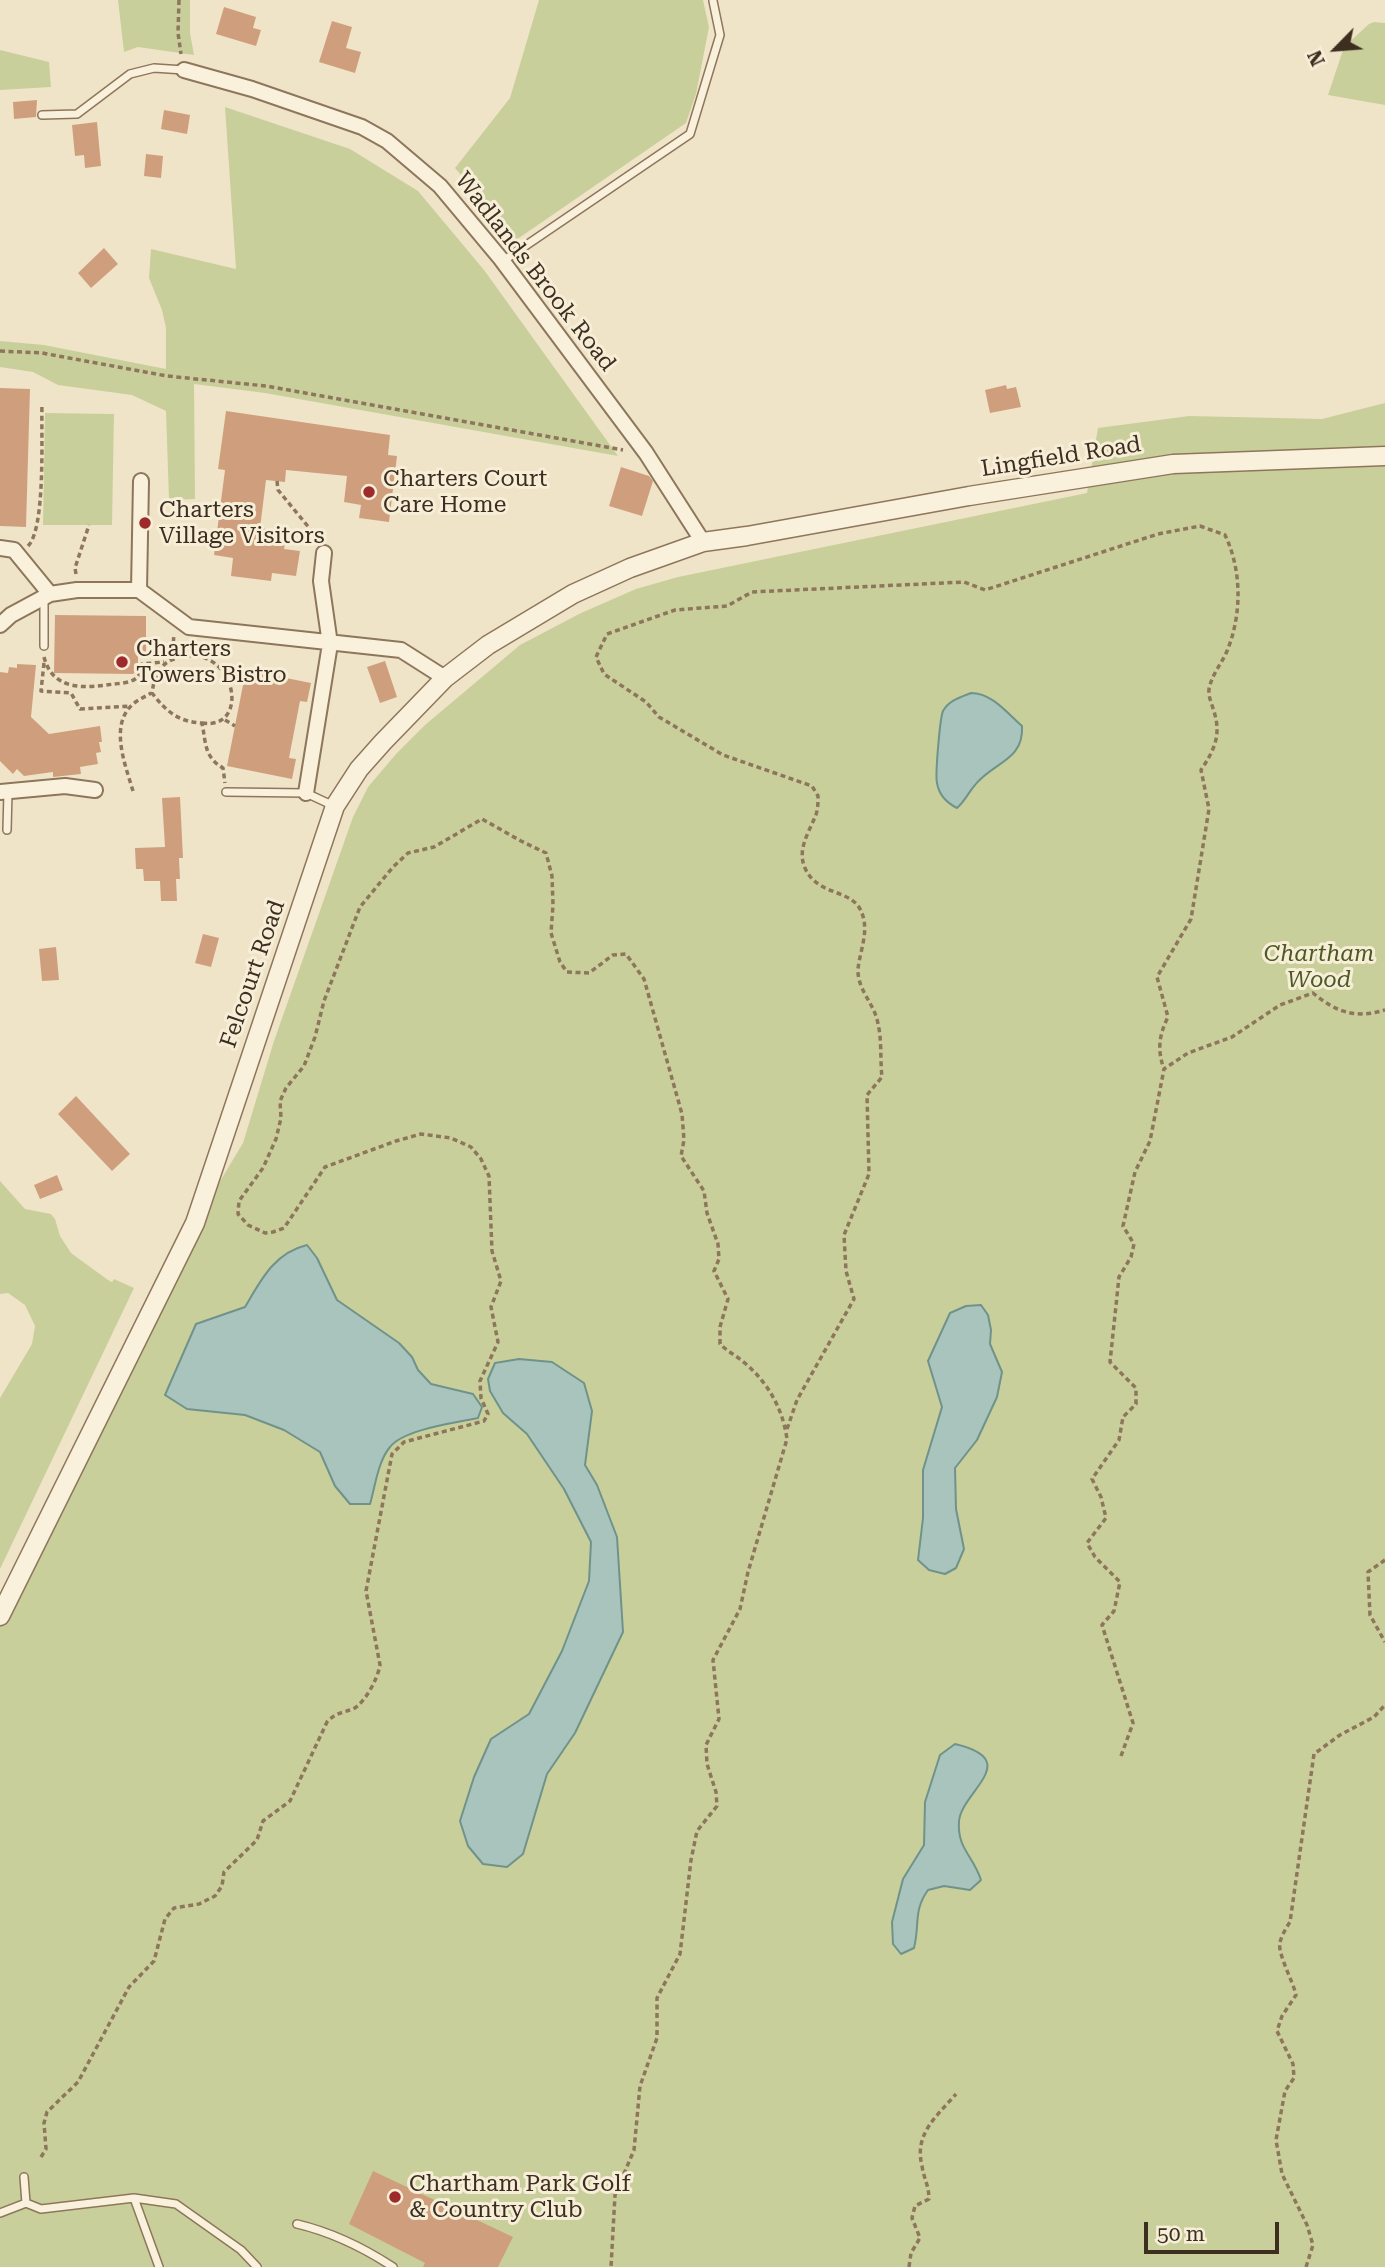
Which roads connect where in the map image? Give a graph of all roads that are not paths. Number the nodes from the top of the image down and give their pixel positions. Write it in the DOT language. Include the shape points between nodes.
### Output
graph roads {
  1 [pos="713,1"];
  2 [pos="184,70"];
  3 [pos="42,115"];
  4 [pos="503,262"];
  5 [pos="1385,456"];
  6 [pos="141,481"];
  7 [pos="747,536"];
  8 [pos="703,542"];
  9 [pos="0,548"];
  10 [pos="324,552"];
  11 [pos="139,590"];
  12 [pos="47,595"];
  13 [pos="0,625"];
  14 [pos="330,644"];
  15 [pos="44,646"];
  16 [pos="445,678"];
  17 [pos="94,790"];
  18 [pos="4,792"];
  19 [pos="226,792"];
  20 [pos="306,793"];
  21 [pos="335,806"];
  22 [pos="8,830"];
  23 [pos="0,1616"];
  24 [pos="24,2177"];
  25 [pos="134,2198"];
  26 [pos="26,2203"];
  27 [pos="0,2213"];
  28 [pos="297,2224"];
  29 [pos="159,2267"];
  30 [pos="257,2267"];
  31 [pos="393,2267"];
  1 -- 4 [label="lane" via="720,35 690,134"];
  2 -- 3 [label="lane, Wadlands Brook Road" via="154,68 130,74 78,114"];
  2 -- 4 [label="street, Wadlands Brook Road" via="325,114 387,141 440,186"];
  4 -- 8 [label="street, Wadlands Brook Road" via="646,453"];
  5 -- 7 [label="street, Lingfield Road" via="1173,464"];
  6 -- 11 [label="street"];
  7 -- 8 [label="street, Felcourt Road"];
  8 -- 16 [label="street, Felcourt Road" via="573,594 514,628"];
  9 -- 12 [label="street" via="15,550"];
  10 -- 14 [label="street" via="321,582"];
  11 -- 12 [label="street"];
  11 -- 14 [label="street" via="189,627"];
  12 -- 13 [label="street"];
  12 -- 15 [label="lane"];
  14 -- 16 [label="street" via="401,650"];
  14 -- 20 [label="street"];
  16 -- 21 [label="street, Felcourt Road" via="359,769"];
  17 -- 18 [label="street" via="65,786"];
  18 -- 22 [label="lane"];
  19 -- 20 [label="lane"];
  20 -- 21 [label="lane"];
  21 -- 23 [label="street, Felcourt Road" via="195,1223"];
  24 -- 26 [label="lane"];
  25 -- 26 [label="lane" via="41,2209"];
  25 -- 29 [label="lane"];
  25 -- 30 [label="lane" via="176,2204 241,2250"];
  26 -- 27 [label="lane"];
  28 -- 31 [label="lane" via="319,2230"];
}
